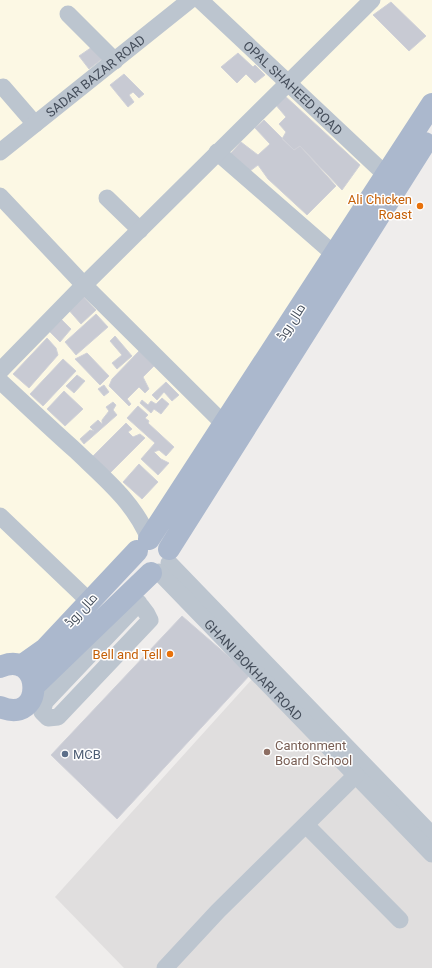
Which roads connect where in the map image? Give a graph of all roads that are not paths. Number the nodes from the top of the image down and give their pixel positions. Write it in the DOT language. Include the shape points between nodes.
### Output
graph roads {
  1 [pos="190,0"];
  2 [pos="200,0"];
  3 [pos="372,0"];
  4 [pos="68,14"];
  5 [pos="115,61"];
  6 [pos="288,82"];
  7 [pos="3,87"];
  8 [pos="432,104"];
  9 [pos="36,124"];
  10 [pos="432,132"];
  11 [pos="0,152"];
  12 [pos="217,152"];
  13 [pos="386,175"];
  14 [pos="0,196"];
  15 [pos="107,198"];
  16 [pos="140,230"];
  17 [pos="335,255"];
  18 [pos="84,285"];
  19 [pos="0,371"];
  20 [pos="0,381"];
  21 [pos="225,425"];
  22 [pos="0,516"];
  23 [pos="143,545"];
  24 [pos="162,564"];
  25 [pos="133,599"];
  26 [pos="89,601"];
  27 [pos="8,663"];
  28 [pos="35,685"];
  29 [pos="2,712"];
  30 [pos="356,775"];
  31 [pos="306,825"];
  32 [pos="432,835"];
  33 [pos="432,854"];
  34 [pos="400,920"];
  35 [pos="165,968"];
  1 -- 5 [label="street, SADAR BAZAR ROAD"];
  2 -- 6 [label="street, OPAL SHAHEED ROAD"];
  3 -- 6 [label="street"];
  4 -- 5 [label="street"];
  5 -- 9 [label="street, SADAR BAZAR ROAD"];
  6 -- 12 [label="street"];
  6 -- 13 [label="street, OPAL SHAHEED ROAD"];
  7 -- 9 [label="street"];
  8 -- 13 [label="main road, مال روڈ"];
  9 -- 11 [label="street, SADAR BAZAR ROAD"];
  10 -- 24 [label="main road, مال روڈ"];
  12 -- 16 [label="street"];
  12 -- 17 [label="street"];
  13 -- 17 [label="main road, مال روڈ"];
  14 -- 18 [label="street"];
  15 -- 16 [label="street"];
  16 -- 18 [label="street"];
  17 -- 21 [label="main road, مال روڈ"];
  18 -- 19 [label="street"];
  18 -- 21 [label="street"];
  20 -- 23 [label="street" via="133,509 143,524"];
  21 -- 23 [label="main road, مال روڈ"];
  22 -- 26 [label="street"];
  23 -- 24 [label="main road" via="161,540"];
  23 -- 24 [label="main road" via="136,557 141,568"];
  23 -- 26 [label="main road, مال روڈ"];
  24 -- 25 [label="main road, مال روڈ"];
  24 -- 30 [label="street, GHANI BOKHARI ROAD"];
  24 -- 32 [label="street, GHANI BOKHARI ROAD"];
  25 -- 25 [label="street" via="45,702 42,712 48,718 58,717 150,620 146,610"];
  25 -- 28 [label="main road, مال روڈ"];
  26 -- 27 [label="main road, مال روڈ" via="44,649"];
  27 -- 28 [label="main road" via="32,676"];
  28 -- 29 [label="main road" via="28,704"];
  30 -- 31 [label="street"];
  30 -- 33 [label="street, GHANI BOKHARI ROAD"];
  31 -- 34 [label="street"];
  31 -- 35 [label="street" via="218,911"];
}
